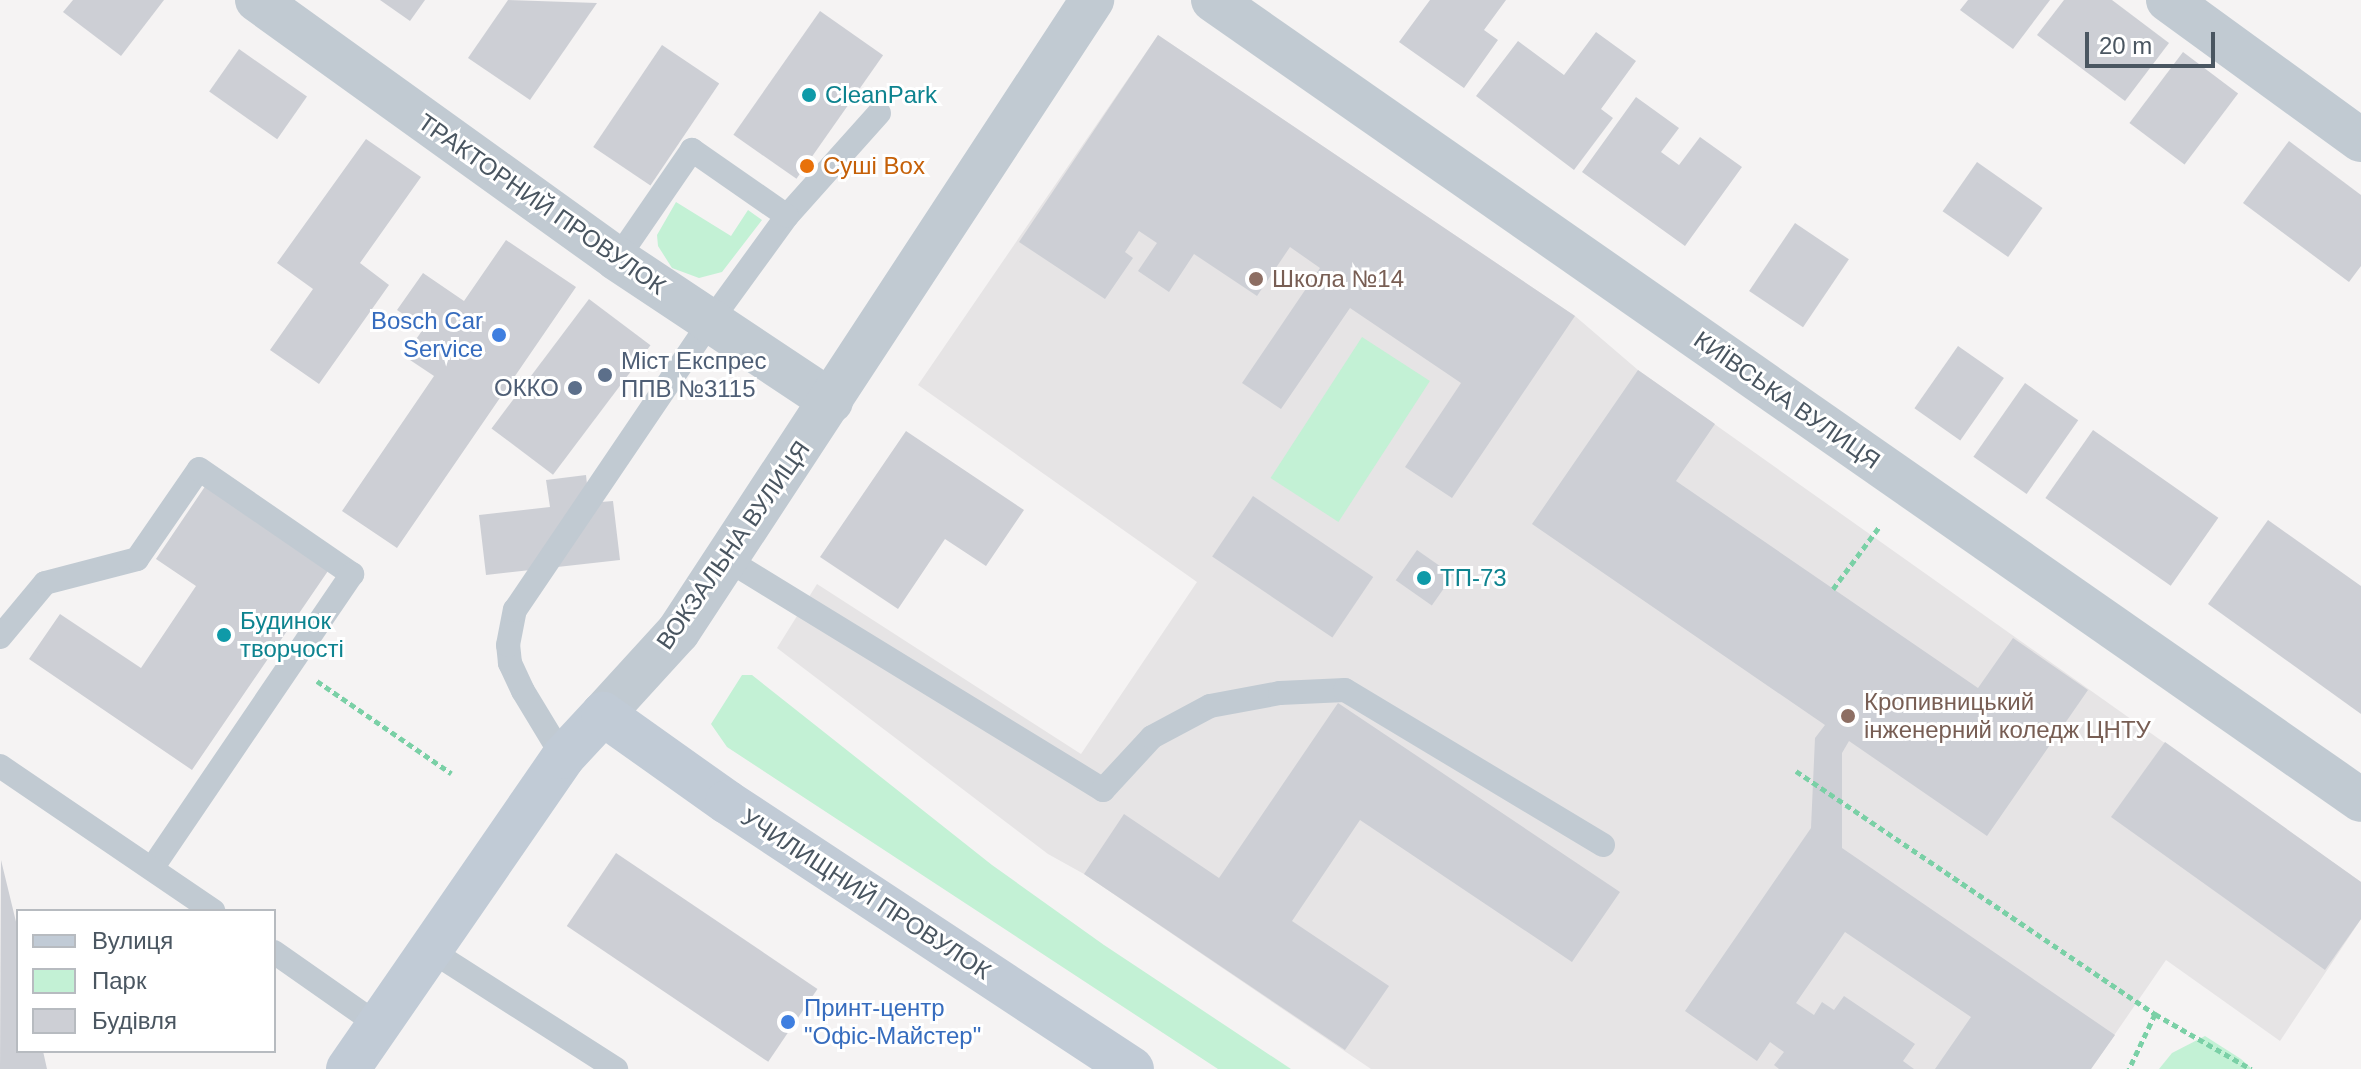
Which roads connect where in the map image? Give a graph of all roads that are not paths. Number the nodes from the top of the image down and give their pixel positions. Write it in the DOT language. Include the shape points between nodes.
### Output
graph roads {
  1 [pos="257,0"];
  2 [pos="1092,0"];
  3 [pos="1213,0"];
  4 [pos="2168,0"];
  5 [pos="879,113"];
  6 [pos="2361,140"];
  7 [pos="787,216"];
  8 [pos="617,259"];
  9 [pos="710,322"];
  10 [pos="831,401"];
  11 [pos="728,560"];
  12 [pos="0,637"];
  13 [pos="603,714"];
  14 [pos="563,757"];
  15 [pos="0,766"];
  16 [pos="2361,800"];
  17 [pos="1603,845"];
  18 [pos="152,868"];
  19 [pos="210,909"];
  20 [pos="430,950"];
  21 [pos="276,953"];
  22 [pos="377,1024"];
  23 [pos="348,1069"];
  24 [pos="616,1069"];
  25 [pos="1132,1069"];
  1 -- 8 [label="street, ТРАКТОРНИЙ ПРОВУЛОК"];
  2 -- 10 [label="street, ВОКЗАЛЬНА ВУЛИЦЯ"];
  3 -- 16 [label="street, КИЇВСЬКА ВУЛИЦЯ"];
  4 -- 6 [label="street"];
  5 -- 7 [label="lane"];
  7 -- 8 [label="lane" via="692,150"];
  7 -- 9 [label="lane"];
  8 -- 9 [label="street, ТРАКТОРНИЙ ПРОВУЛОК"];
  9 -- 10 [label="street, ТРАКТОРНИЙ ПРОВУЛОК"];
  9 -- 14 [label="lane" via="515,610 510,663"];
  10 -- 11 [label="street, ВОКЗАЛЬНА ВУЛИЦЯ"];
  11 -- 13 [label="street, ВОКЗАЛЬНА ВУЛИЦЯ" via="678,632"];
  11 -- 17 [label="lane" via="1103,790 1152,737 1210,706 1280,693 1345,690"];
  12 -- 18 [label="lane" via="45,583 137,559 199,469 352,574"];
  13 -- 14 [label="main road, ВОКЗАЛЬНА ВУЛИЦЯ"];
  13 -- 25 [label="main road, УЧИЛИЩНИЙ ПРОВУЛОК" via="715,794"];
  14 -- 20 [label="main road, ВОКЗАЛЬНА ВУЛИЦЯ"];
  15 -- 18 [label="lane"];
  18 -- 19 [label="lane"];
  20 -- 22 [label="main road, ВОКЗАЛЬНА ВУЛИЦЯ"];
  20 -- 24 [label="lane"];
  21 -- 22 [label="lane"];
  22 -- 23 [label="main road, ВОКЗАЛЬНА ВУЛИЦЯ"];
}
